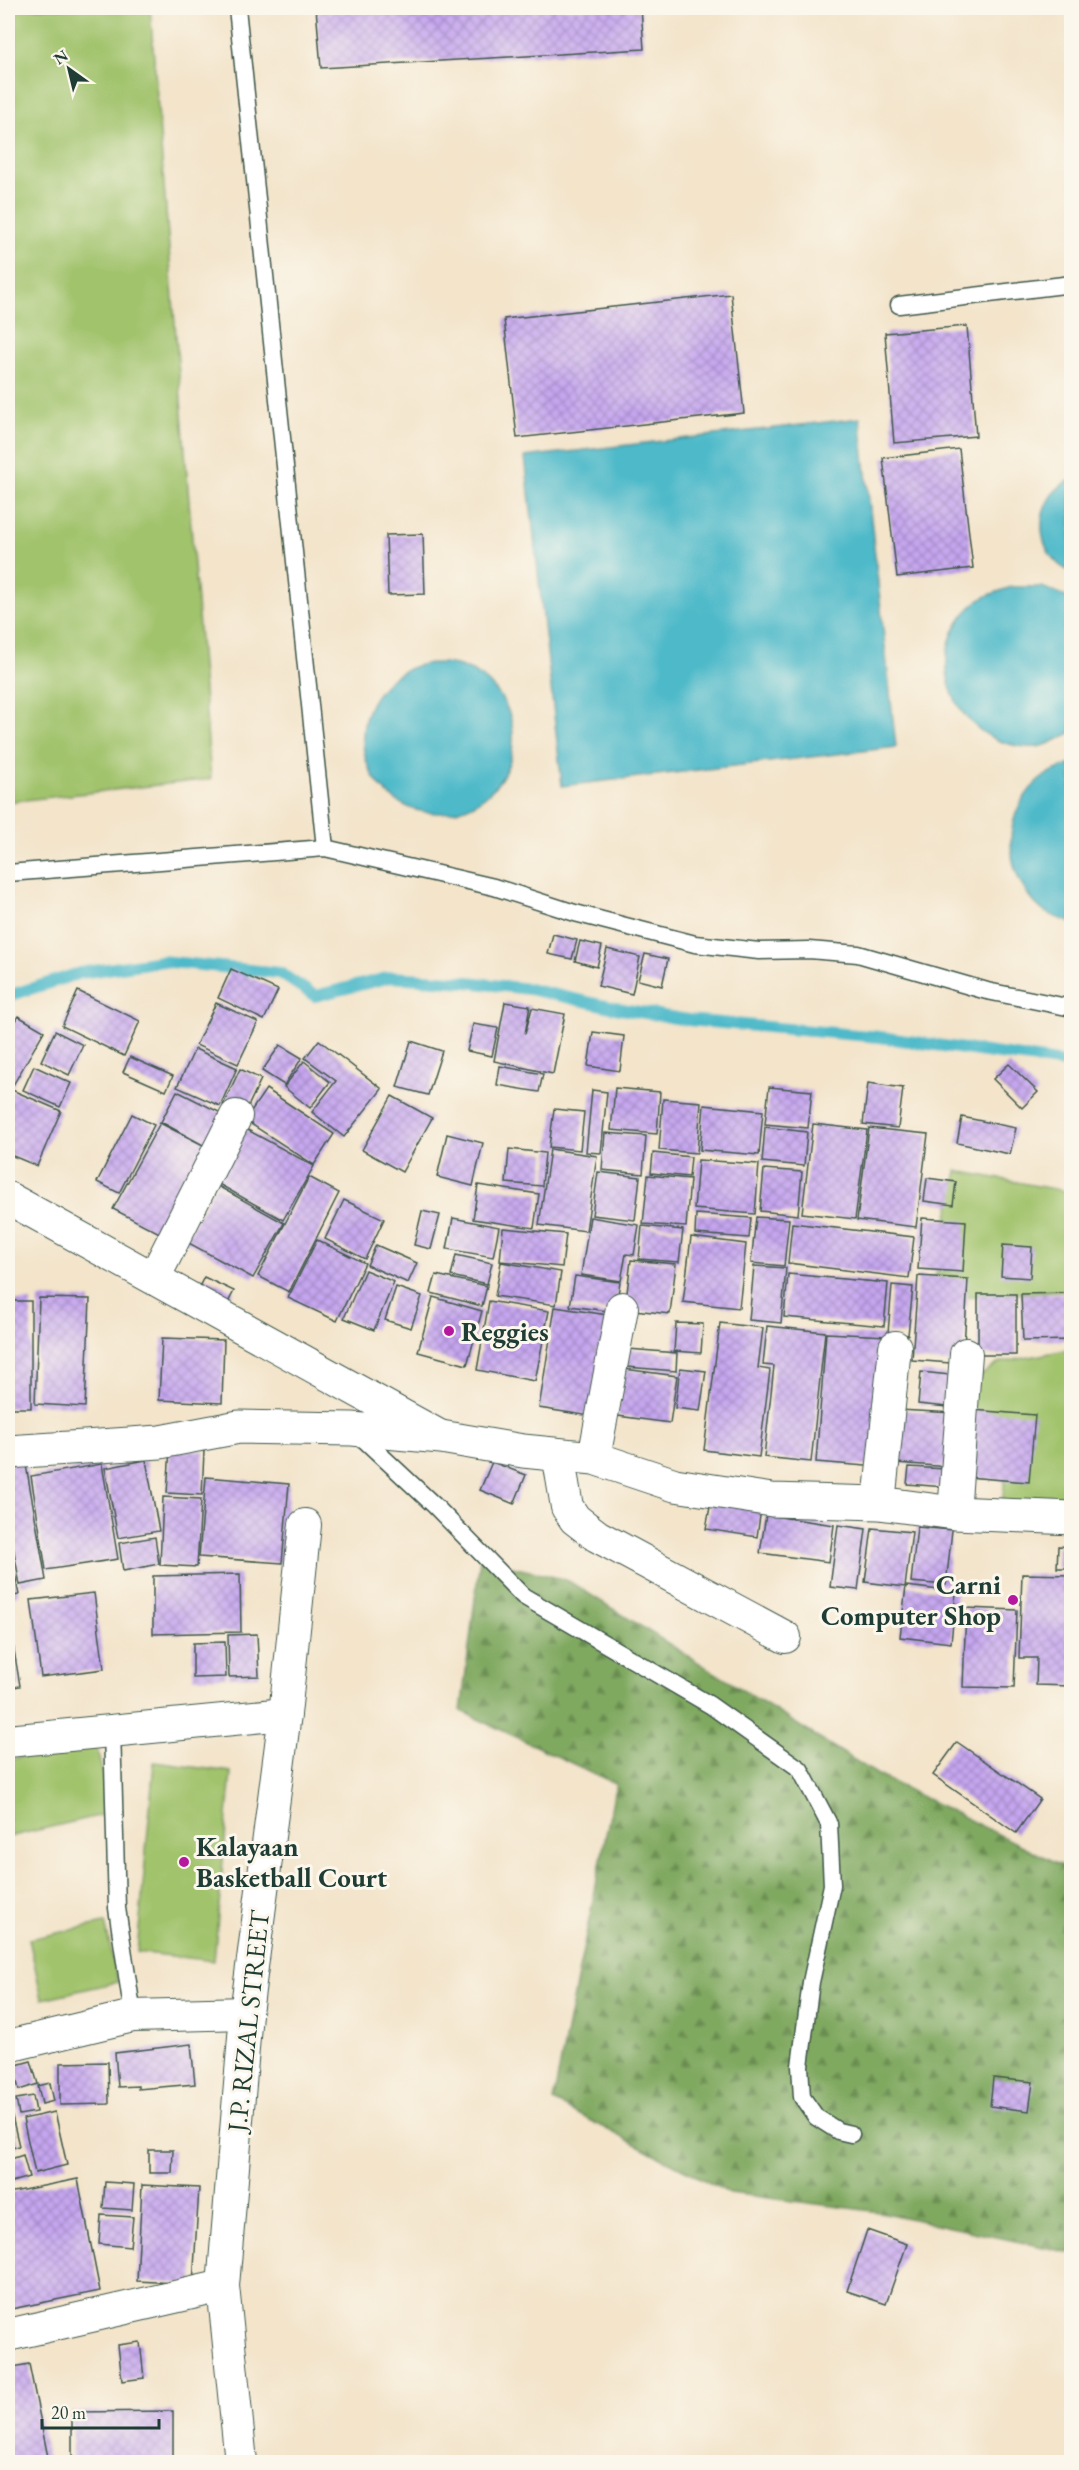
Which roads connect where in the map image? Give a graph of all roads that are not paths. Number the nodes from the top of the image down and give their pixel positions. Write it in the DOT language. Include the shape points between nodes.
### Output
graph roads {
  1 [pos="237,8"];
  2 [pos="1071,284"];
  3 [pos="899,305"];
  4 [pos="325,848"];
  5 [pos="8,873"];
  6 [pos="1071,1008"];
  7 [pos="236,1116"];
  8 [pos="8,1198"];
  9 [pos="154,1278"];
  10 [pos="622,1308"];
  11 [pos="895,1347"];
  12 [pos="966,1354"];
  13 [pos="352,1429"];
  14 [pos="441,1437"];
  15 [pos="8,1452"];
  16 [pos="558,1454"];
  17 [pos="594,1458"];
  18 [pos="879,1503"];
  19 [pos="954,1513"];
  20 [pos="1071,1518"];
  21 [pos="305,1525"];
  22 [pos="785,1637"];
  23 [pos="285,1714"];
  24 [pos="112,1730"];
  25 [pos="8,1740"];
  26 [pos="246,2013"];
  27 [pos="133,2016"];
  28 [pos="8,2046"];
  29 [pos="850,2134"];
  30 [pos="223,2286"];
  31 [pos="8,2335"];
  32 [pos="241,2463"];
  1 -- 4 [label="lane"];
  2 -- 3 [label="lane"];
  4 -- 5 [label="lane"];
  4 -- 6 [label="lane" via="494,887 695,944 759,951 858,954 987,991"];
  7 -- 9 [label="street"];
  8 -- 9 [label="street"];
  9 -- 14 [label="street"];
  10 -- 17 [label="street"];
  11 -- 18 [label="street"];
  12 -- 19 [label="street"];
  13 -- 14 [label="street"];
  13 -- 15 [label="street" via="239,1427 160,1442"];
  13 -- 29 [label="lane" via="523,1596 710,1705 800,1769 829,1824 832,1885 811,1982 800,2066 802,2097 816,2117"];
  14 -- 16 [label="street"];
  16 -- 17 [label="street"];
  16 -- 22 [label="street" via="567,1507 575,1519 597,1536"];
  17 -- 18 [label="street" via="675,1485 772,1500"];
  18 -- 19 [label="street"];
  19 -- 20 [label="street"];
  21 -- 23 [label="street, J.P. RIZAL STREET"];
  23 -- 24 [label="street"];
  23 -- 26 [label="street, J.P. RIZAL STREET"];
  24 -- 25 [label="street"];
  24 -- 27 [label="lane" via="117,1908"];
  26 -- 27 [label="street"];
  26 -- 30 [label="street, J.P. RIZAL STREET"];
  27 -- 28 [label="street"];
  30 -- 31 [label="street"];
  30 -- 32 [label="street, J.P. RIZAL STREET"];
}
